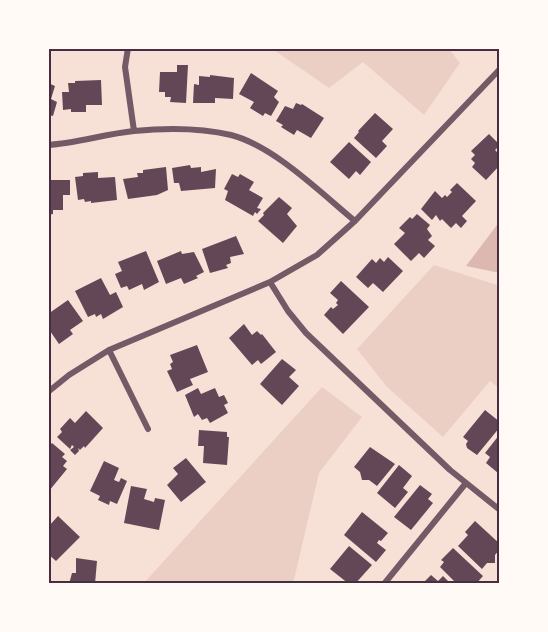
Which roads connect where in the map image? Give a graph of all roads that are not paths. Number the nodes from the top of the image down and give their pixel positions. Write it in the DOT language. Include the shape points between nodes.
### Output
graph roads {
  1 [pos="128,48"];
  2 [pos="500,69"];
  3 [pos="134,131"];
  4 [pos="48,145"];
  5 [pos="355,221"];
  6 [pos="270,282"];
  7 [pos="109,350"];
  8 [pos="48,392"];
  9 [pos="148,429"];
  10 [pos="466,483"];
  11 [pos="500,510"];
  12 [pos="384,584"];
  1 -- 3 [label="street" via="125,67"];
  2 -- 5 [label="street"];
  3 -- 4 [label="street"];
  3 -- 5 [label="street" via="195,130 232,135 264,149 292,168"];
  5 -- 6 [label="street" via="316,255"];
  6 -- 7 [label="street"];
  6 -- 10 [label="street" via="306,333"];
  7 -- 8 [label="street"];
  7 -- 9 [label="street"];
  10 -- 11 [label="street"];
  10 -- 12 [label="street"];
}
